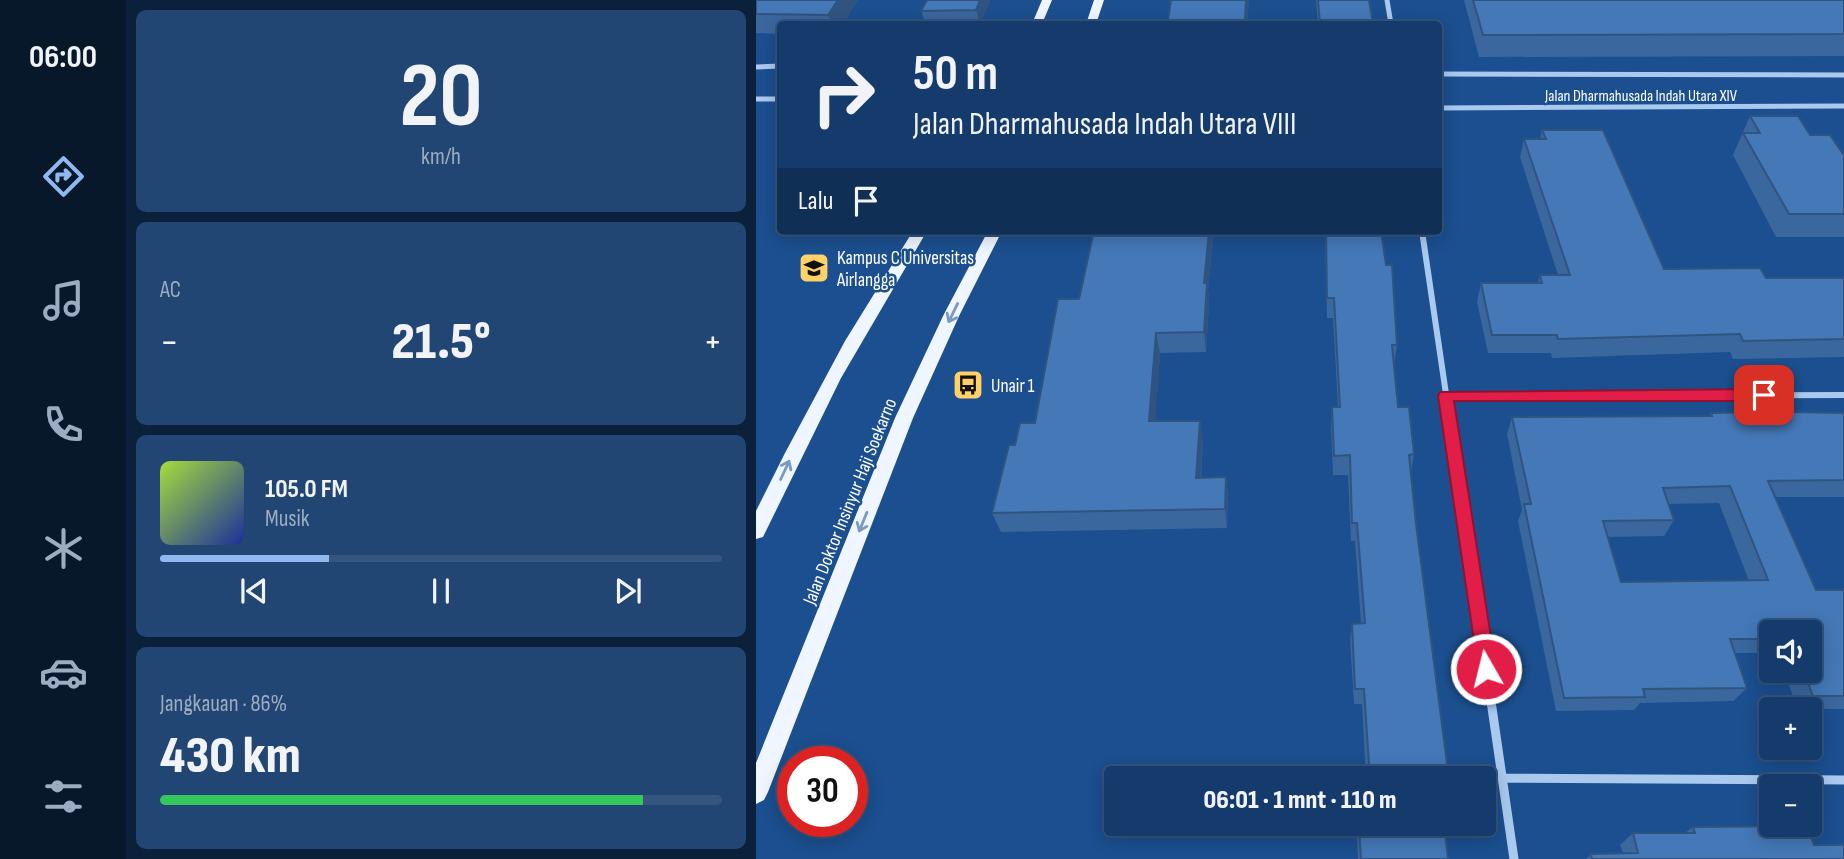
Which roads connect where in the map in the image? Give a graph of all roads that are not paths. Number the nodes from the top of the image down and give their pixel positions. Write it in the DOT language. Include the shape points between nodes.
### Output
graph roads {
  1 [pos="1046,0"];
  2 [pos="1099,0"];
  3 [pos="1387,0"];
  4 [pos="1038,21"];
  5 [pos="1092,21"];
  6 [pos="1390,21"];
  7 [pos="777,66"];
  8 [pos="756,67"];
  9 [pos="1442,74"];
  10 [pos="1844,75"];
  11 [pos="756,99"];
  12 [pos="777,99"];
  13 [pos="1844,106"];
  14 [pos="1442,108"];
  15 [pos="918,235"];
  16 [pos="993,235"];
  17 [pos="1423,235"];
  18 [pos="1844,395"];
  19 [pos="1445,396"];
  20 [pos="756,531"];
  21 [pos="1502,778"];
  22 [pos="1844,780"];
  23 [pos="756,792"];
  24 [pos="1514,859"];
  1 -- 4 [label="main road"];
  2 -- 5 [label="main road"];
  3 -- 6 [label="street"];
  7 -- 8 [label="street"];
  9 -- 10 [label="street, Jalan Dharmahusada Indah Utara XIV"];
  11 -- 12 [label="street"];
  13 -- 14 [label="street, Jalan Dharmahusada Indah Utara XIV"];
  20 -- 15 [label="main road, one-way" via="810,418"];
  16 -- 23 [label="main road, Jalan Doktor Insinyur Haji Soekarno, one-way" via="904,418"];
  17 -- 19 [label="street"];
  18 -- 19 [label="street"];
  19 -- 21 [label="street"];
  21 -- 22 [label="street"];
  21 -- 24 [label="street"];
}
